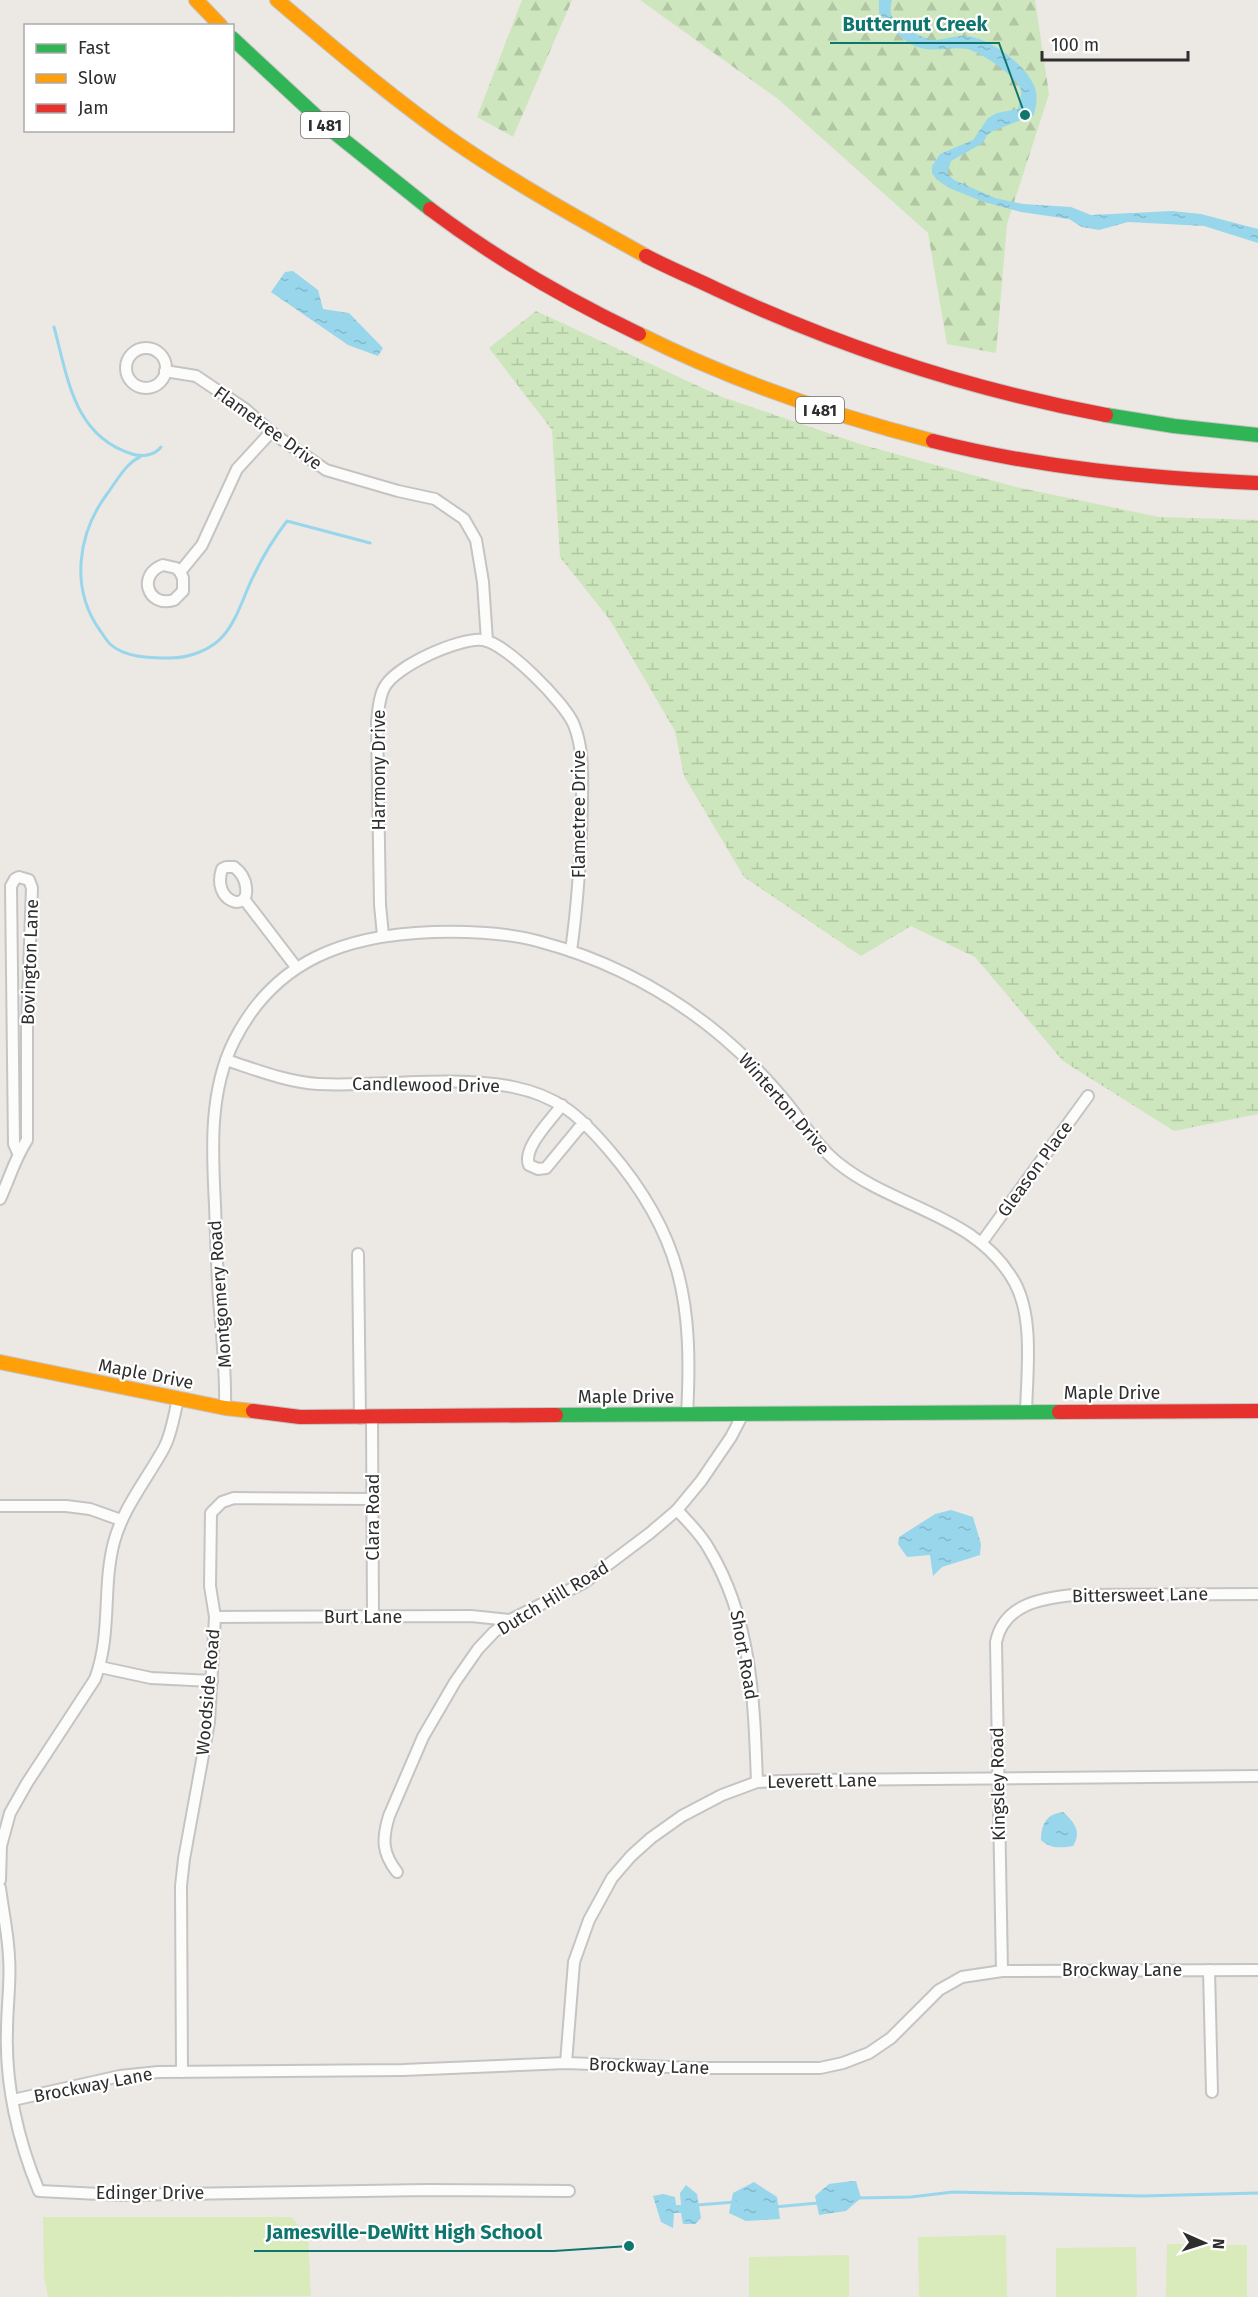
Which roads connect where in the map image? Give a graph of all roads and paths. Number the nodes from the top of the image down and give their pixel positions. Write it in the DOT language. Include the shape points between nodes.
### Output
graph roads {
  1 [pos="196,0"];
  2 [pos="277,0"];
  3 [pos="219,24"];
  4 [pos="234,40"];
  5 [pos="165,371"];
  6 [pos="270,432"];
  7 [pos="1258,435"];
  8 [pos="1258,483"];
  9 [pos="180,572"];
  10 [pos="487,641"];
  11 [pos="244,899"];
  12 [pos="383,935"];
  13 [pos="571,951"];
  14 [pos="296,967"];
  15 [pos="226,1060"];
  16 [pos="14,1064"];
  17 [pos="27,1064"];
  18 [pos="1088,1096"];
  19 [pos="562,1105"];
  20 [pos="586,1124"];
  21 [pos="18,1153"];
  22 [pos="214,1179"];
  23 [pos="0,1199"];
  24 [pos="982,1242"];
  25 [pos="358,1254"];
  26 [pos="0,1362"];
  27 [pos="178,1399"];
  28 [pos="225,1408"];
  29 [pos="1258,1411"];
  30 [pos="1026,1412"];
  31 [pos="743,1414"];
  32 [pos="687,1415"];
  33 [pos="366,1418"];
  34 [pos="372,1499"];
  35 [pos="0,1506"];
  36 [pos="677,1510"];
  37 [pos="122,1520"];
  38 [pos="1258,1594"];
  39 [pos="1023,1606"];
  40 [pos="214,1617"];
  41 [pos="373,1617"];
  42 [pos="510,1620"];
  43 [pos="100,1667"];
  44 [pos="212,1682"];
  45 [pos="1258,1776"];
  46 [pos="999,1778"];
  47 [pos="757,1782"];
  48 [pos="397,1872"];
  49 [pos="0,1880"];
  50 [pos="0,1888"];
  51 [pos="1209,1970"];
  52 [pos="1258,1970"];
  53 [pos="1002,1971"];
  54 [pos="5,1979"];
  55 [pos="566,2064"];
  56 [pos="182,2072"];
  57 [pos="1212,2092"];
  58 [pos="13,2100"];
  59 [pos="569,2191"];
  1 -- 3 [label="main road"];
  2 -- 7 [label="main road" via="367,78 485,162 606,235 730,296 916,368 1006,392 1089,412"];
  4 -- 8 [label="main road, I 481" via="351,149 424,206 550,288 678,355 809,406 894,433 975,452 1132,477"];
  5 -- 6 [label="street, Flametree Drive" via="196,376 245,409"];
  6 -- 9 [label="street" via="237,469 202,544"];
  6 -- 10 [label="street, Flametree Drive" via="326,470 435,499 464,519 476,540"];
  10 -- 12 [label="street, Harmony Drive" via="468,640 411,663 394,675 380,701 377,723"];
  10 -- 13 [label="street, Flametree Drive" via="496,644 560,702 581,745 581,854"];
  11 -- 14 [label="street"];
  12 -- 13 [label="street, Winterton Drive" via="456,931 504,934"];
  12 -- 14 [label="street, Winterton Drive" via="337,947"];
  13 -- 24 [label="street, Winterton Drive" via="631,975 708,1025 748,1059 816,1141 857,1177 960,1227"];
  14 -- 15 [label="street, Winterton Drive" via="256,1007"];
  15 -- 19 [label="street, Candlewood Drive" via="294,1081 500,1085 539,1094"];
  15 -- 22 [label="street, Winterton Drive" via="217,1091"];
  16 -- 17 [label="street"];
  16 -- 17 [label="street, Bovington Lane" via="11,886 20,878 29,880 32,888"];
  16 -- 21 [label="street, Bovington Lane" via="14,1144"];
  17 -- 21 [label="street, Bovington Lane" via="27,1140"];
  18 -- 24 [label="street, Gleason Place"];
  19 -- 20 [label="street, Candlewood Drive"];
  19 -- 20 [label="street" via="531,1146 529,1165 546,1168"];
  20 -- 32 [label="street, Candlewood Drive" via="651,1208 671,1247 687,1318"];
  21 -- 23 [label="street, Bovington Lane"];
  22 -- 28 [label="street, Montgomery Road"];
  24 -- 30 [label="street, Winterton Drive" via="997,1256 1020,1294 1026,1318"];
  25 -- 33 [label="street, Clara Road"];
  26 -- 27 [label="main road, Maple Drive"];
  27 -- 28 [label="main road, Maple Drive"];
  27 -- 37 [label="street" via="165,1446"];
  28 -- 33 [label="main road, Maple Drive" via="300,1417"];
  29 -- 30 [label="main road, Maple Drive"];
  30 -- 31 [label="main road, Maple Drive"];
  31 -- 32 [label="main road, Maple Drive"];
  31 -- 36 [label="street, Dutch Hill Road" via="701,1481"];
  32 -- 33 [label="main road, Maple Drive"];
  33 -- 34 [label="street, Clara Road"];
  34 -- 40 [label="street, Woodside Road" via="234,1498 222,1502 211,1513 210,1586"];
  34 -- 41 [label="street, Clara Road"];
  35 -- 37 [label="street" via="66,1506"];
  36 -- 42 [label="street, Dutch Hill Road" via="585,1582"];
  36 -- 47 [label="street, Short Road" via="709,1547 736,1606 753,1694"];
  37 -- 43 [label="street" via="110,1560 106,1637"];
  38 -- 39 [label="street, Bittersweet Lane" via="1074,1595 1044,1598"];
  39 -- 46 [label="street, Kingsley Road" via="1001,1626 996,1642"];
  40 -- 41 [label="street, Burt Lane"];
  40 -- 44 [label="street, Woodside Road"];
  41 -- 42 [label="street, Burt Lane" via="471,1616"];
  42 -- 48 [label="street, Dutch Hill Road" via="478,1649 455,1682 402,1782 385,1828 387,1859"];
  43 -- 44 [label="street" via="152,1678"];
  43 -- 49 [label="street" via="10,1813 1,1846"];
  44 -- 56 [label="street, Woodside Road" via="209,1722 181,1886"];
  45 -- 46 [label="street, Leverett Lane"];
  46 -- 47 [label="street, Leverett Lane"];
  46 -- 53 [label="street, Kingsley Road"];
  47 -- 55 [label="street, Leverett Lane" via="682,1816 651,1838 612,1878 589,1920 574,1962"];
  50 -- 54 [label="street, Edinger Drive"];
  51 -- 52 [label="street, Brockway Lane"];
  51 -- 53 [label="street, Brockway Lane"];
  51 -- 57 [label="street"];
  53 -- 55 [label="street, Brockway Lane" via="962,1977 939,1990 891,2038 869,2053 820,2068"];
  54 -- 58 [label="street, Edinger Drive"];
  55 -- 56 [label="street, Brockway Lane"];
  56 -- 58 [label="street, Brockway Lane" via="120,2076"];
  58 -- 59 [label="street, Edinger Drive" via="23,2146 39,2191 120,2195"];
}
